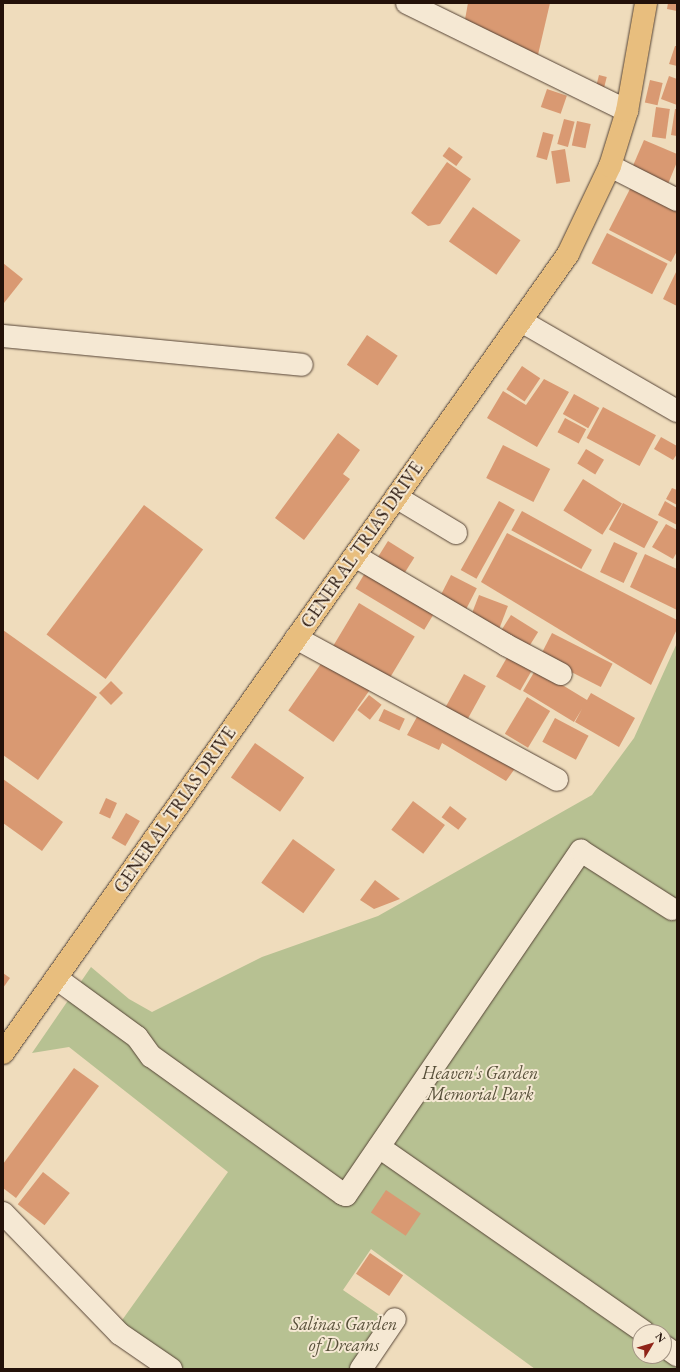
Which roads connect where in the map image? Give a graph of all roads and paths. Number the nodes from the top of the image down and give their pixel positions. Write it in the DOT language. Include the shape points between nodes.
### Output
graph roads {
  1 [pos="407,3"];
  2 [pos="646,3"];
  3 [pos="627,111"];
  4 [pos="610,166"];
  5 [pos="677,200"];
  6 [pos="521,321"];
  7 [pos="3,336"];
  8 [pos="302,365"];
  9 [pos="677,411"];
  10 [pos="396,497"];
  11 [pos="456,533"];
  12 [pos="355,556"];
  13 [pos="296,638"];
  14 [pos="561,674"];
  15 [pos="557,780"];
  16 [pos="675,908"];
  17 [pos="52,984"];
  18 [pos="3,1053"];
  19 [pos="379,1147"];
  20 [pos="3,1213"];
  21 [pos="396,1319"];
  22 [pos="633,1324"];
  23 [pos="171,1369"];
  24 [pos="361,1369"];
  1 -- 3 [label="street"];
  2 -- 3 [label="main road, GENERAL TRIAS DRIVE"];
  3 -- 4 [label="main road, GENERAL TRIAS DRIVE"];
  4 -- 5 [label="street"];
  4 -- 6 [label="main road, GENERAL TRIAS DRIVE" via="568,254"];
  6 -- 9 [label="street"];
  6 -- 10 [label="main road, GENERAL TRIAS DRIVE"];
  7 -- 8 [label="street"];
  10 -- 11 [label="street"];
  10 -- 12 [label="main road, GENERAL TRIAS DRIVE"];
  12 -- 13 [label="main road, GENERAL TRIAS DRIVE"];
  12 -- 14 [label="street" via="506,645"];
  13 -- 15 [label="street"];
  13 -- 17 [label="main road, GENERAL TRIAS DRIVE"];
  16 -- 19 [label="street" via="581,851"];
  17 -- 18 [label="main road, GENERAL TRIAS DRIVE"];
  17 -- 19 [label="street" via="137,1037 151,1056 343,1194 348,1193"];
  19 -- 22 [label="street"];
  20 -- 23 [label="street" via="120,1334"];
  21 -- 24 [label="street"];
}
